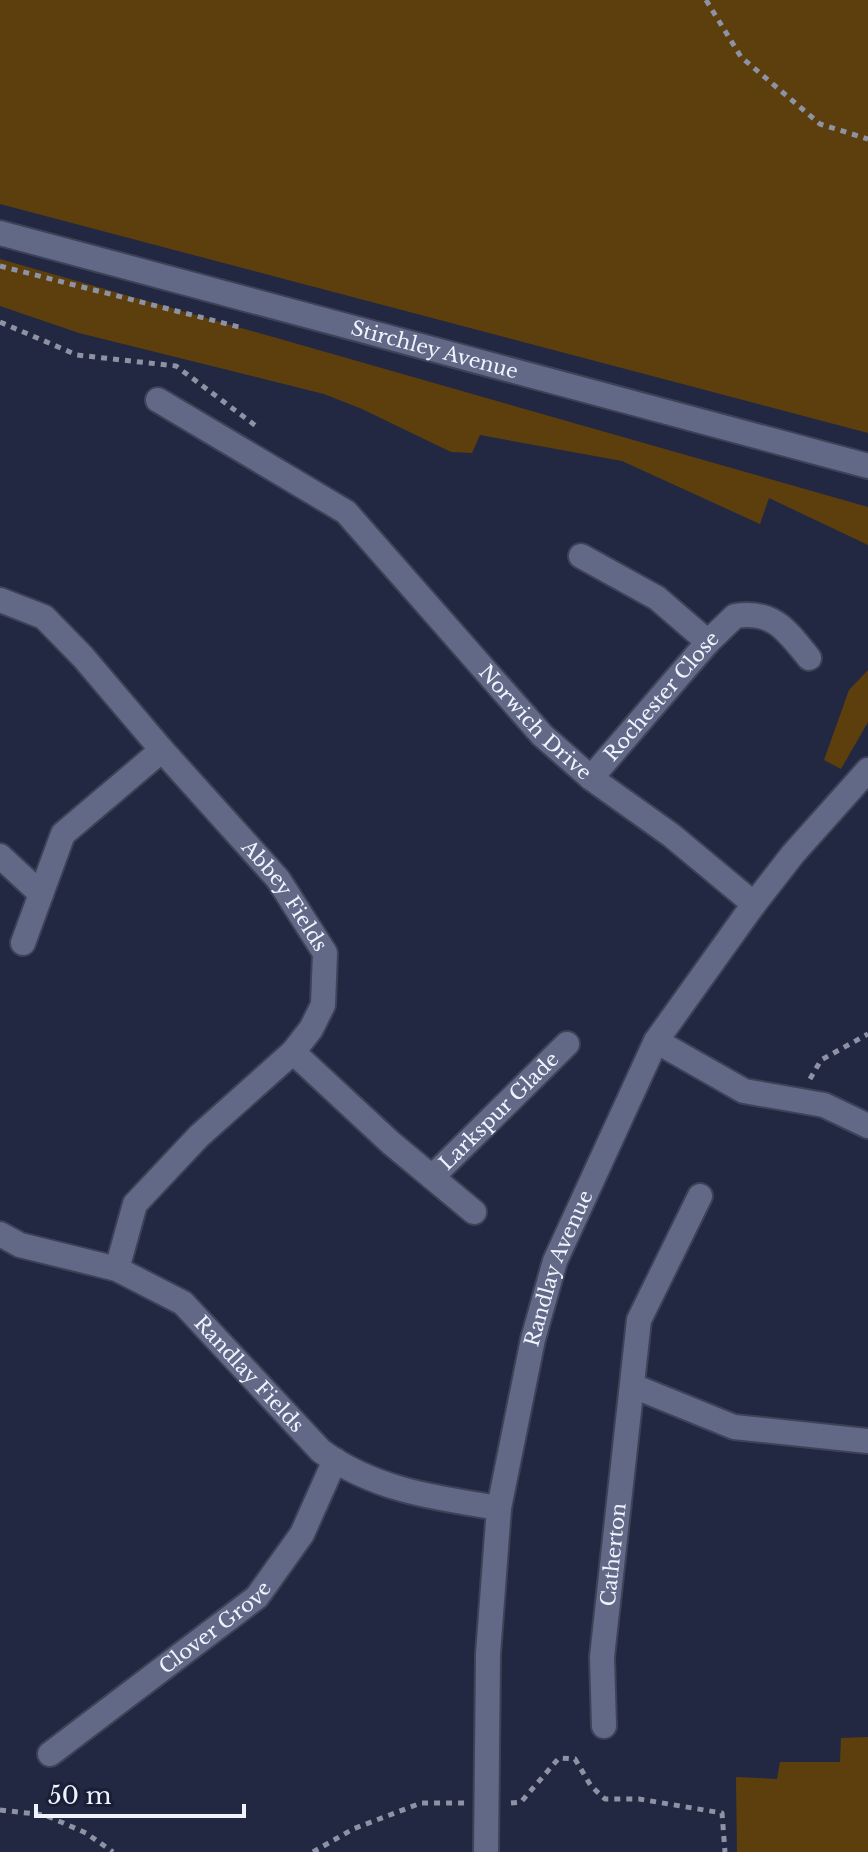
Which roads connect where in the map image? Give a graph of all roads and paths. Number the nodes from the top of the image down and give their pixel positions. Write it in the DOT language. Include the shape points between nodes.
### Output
graph roads {
  1 [pos="706,0"];
  2 [pos="868,139"];
  3 [pos="0,233"];
  4 [pos="0,266"];
  5 [pos="258,332"];
  6 [pos="158,400"];
  7 [pos="868,466"];
  8 [pos="581,556"];
  9 [pos="0,600"];
  10 [pos="708,642"];
  11 [pos="809,658"];
  12 [pos="162,750"];
  13 [pos="868,770"];
  14 [pos="591,778"];
  15 [pos="0,856"];
  16 [pos="41,894"];
  17 [pos="754,904"];
  18 [pos="23,943"];
  19 [pos="868,1034"];
  20 [pos="656,1041"];
  21 [pos="567,1044"];
  22 [pos="293,1052"];
  23 [pos="798,1100"];
  24 [pos="868,1126"];
  25 [pos="432,1177"];
  26 [pos="700,1196"];
  27 [pos="474,1212"];
  28 [pos="0,1234"];
  29 [pos="117,1269"];
  30 [pos="633,1386"];
  31 [pos="868,1441"];
  32 [pos="335,1460"];
  33 [pos="499,1508"];
  34 [pos="604,1726"];
  35 [pos="50,1754"];
  36 [pos="639,1799"];
  37 [pos="0,1810"];
  38 [pos="113,1852"];
  39 [pos="486,1852"];
  40 [pos="725,1852"];
  1 -- 2 [label="path" via="741,57 820,124"];
  3 -- 7 [label="street, Stirchley Avenue"];
  4 -- 5 [label="path"];
  6 -- 14 [label="street, Norwich Drive" via="346,512 542,735"];
  8 -- 10 [label="street" via="657,598"];
  9 -- 12 [label="street, Abbey Fields" via="44,617"];
  10 -- 11 [label="street, Rochester Close" via="735,616 760,615 787,631"];
  10 -- 14 [label="street, Rochester Close"];
  12 -- 16 [label="street" via="63,834"];
  12 -- 22 [label="street, Abbey Fields" via="278,879 325,953 323,1005"];
  13 -- 17 [label="street, Randlay Avenue"];
  14 -- 17 [label="street, Norwich Drive"];
  15 -- 16 [label="street"];
  16 -- 18 [label="street"];
  17 -- 20 [label="street, Randlay Avenue"];
  19 -- 23 [label="path" via="821,1060"];
  20 -- 23 [label="street" via="744,1091"];
  20 -- 33 [label="street, Randlay Avenue" via="555,1261 533,1339"];
  21 -- 25 [label="street, Larkspur Glade"];
  22 -- 25 [label="street, Larkspur Glade"];
  22 -- 29 [label="street, Abbey Fields" via="199,1136 135,1204"];
  23 -- 24 [label="street" via="824,1105"];
  25 -- 27 [label="street, Larkspur Glade"];
  26 -- 30 [label="street, Catherton" via="639,1320"];
  28 -- 29 [label="street, Randlay Fields" via="20,1245"];
  29 -- 32 [label="street, Randlay Fields" via="183,1303"];
  30 -- 31 [label="street" via="734,1427"];
  30 -- 34 [label="street, Catherton" via="602,1657"];
  32 -- 33 [label="street, Randlay Fields" via="385,1486"];
  32 -- 35 [label="street, Clover Grove" via="302,1534 257,1597"];
  33 -- 39 [label="street, Randlay Avenue" via="488,1654"];
  36 -- 40 [label="path" via="722,1813"];
  37 -- 38 [label="path" via="45,1815"];
}
